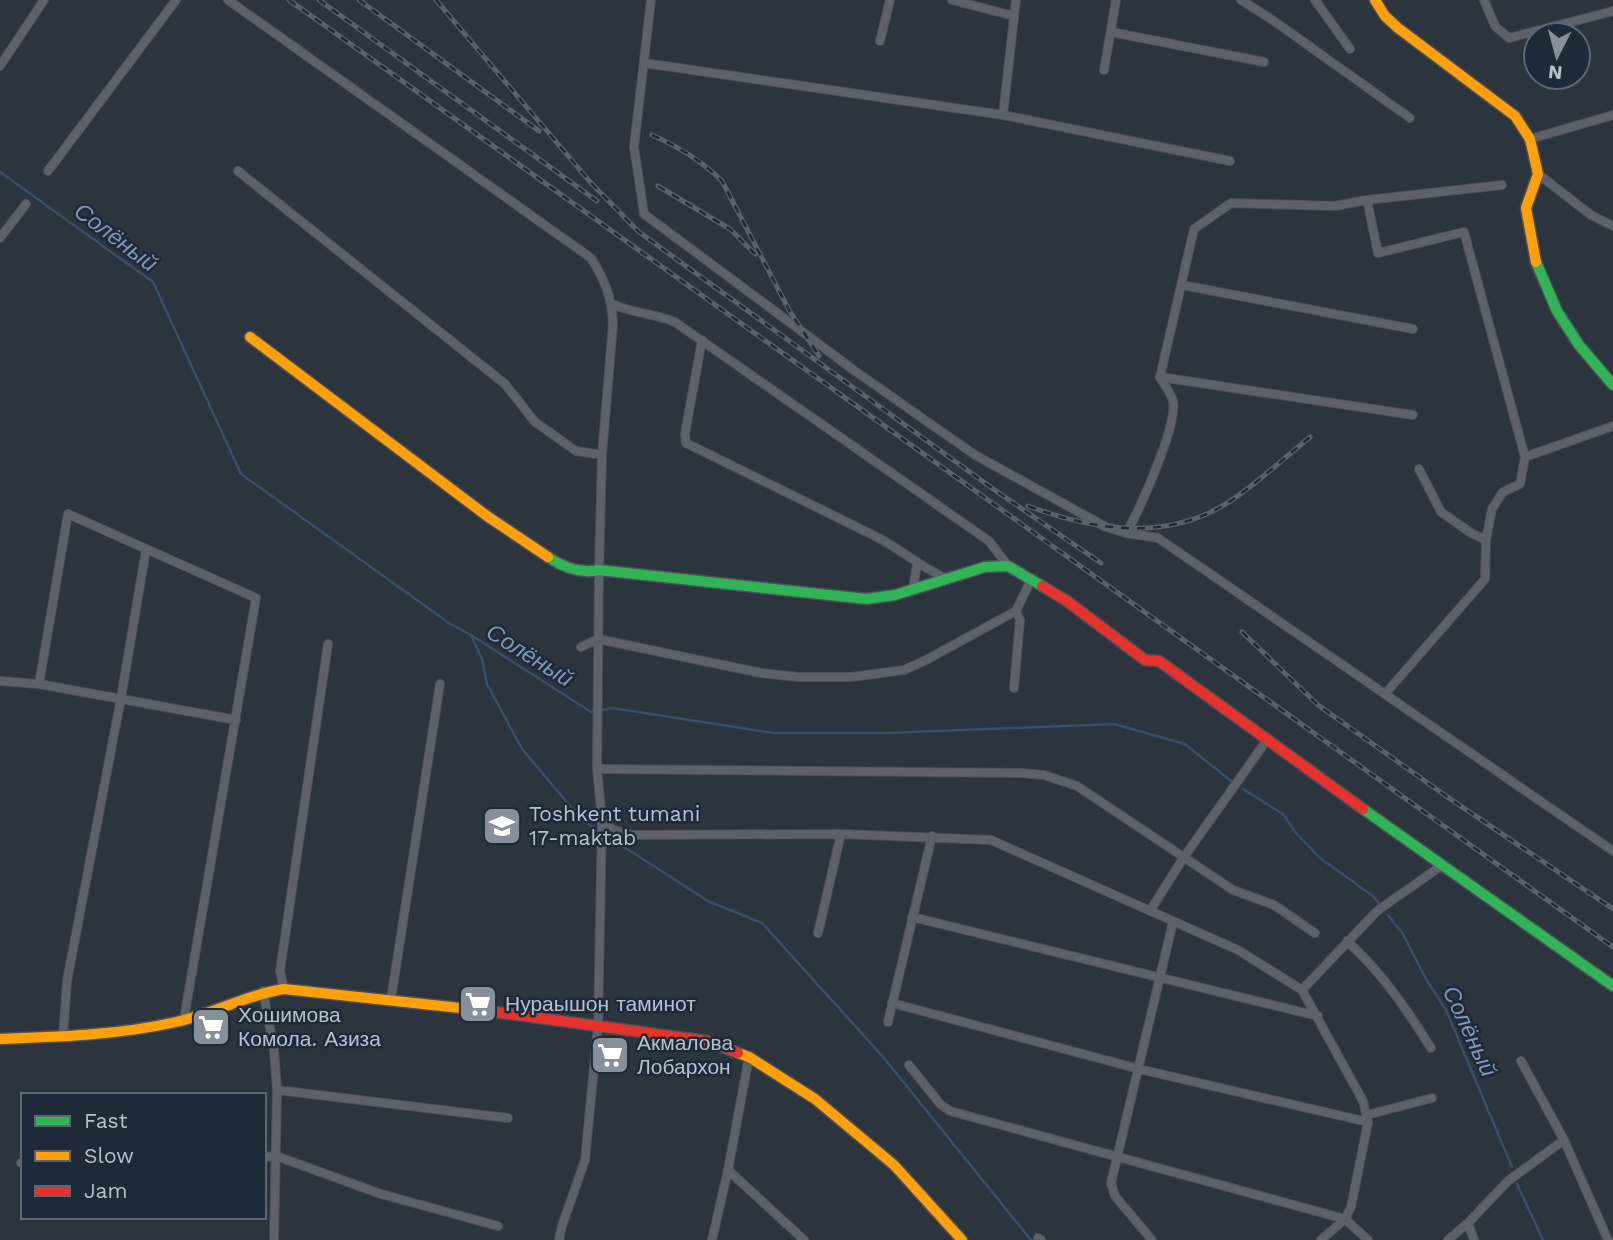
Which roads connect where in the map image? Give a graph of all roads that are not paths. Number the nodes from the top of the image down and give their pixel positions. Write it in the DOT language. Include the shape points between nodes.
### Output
graph roads {
  1 [pos="44,0"];
  2 [pos="176,0"];
  3 [pos="228,0"];
  4 [pos="651,0"];
  5 [pos="890,0"];
  6 [pos="952,0"];
  7 [pos="1016,0"];
  8 [pos="1116,0"];
  9 [pos="1241,0"];
  10 [pos="1315,0"];
  11 [pos="1375,0"];
  12 [pos="1484,0"];
  13 [pos="1613,11"];
  14 [pos="1014,16"];
  15 [pos="1111,32"];
  16 [pos="880,41"];
  17 [pos="1350,49"];
  18 [pos="1264,62"];
  19 [pos="644,63"];
  20 [pos="0,66"];
  21 [pos="1104,70"];
  22 [pos="1003,115"];
  23 [pos="1613,116"];
  24 [pos="1410,118"];
  25 [pos="1530,139"];
  26 [pos="1230,161"];
  27 [pos="48,171"];
  28 [pos="238,171"];
  29 [pos="1538,174"];
  30 [pos="1502,185"];
  31 [pos="1367,200"];
  32 [pos="26,204"];
  33 [pos="1613,226"];
  34 [pos="0,238"];
  35 [pos="1182,285"];
  36 [pos="612,304"];
  37 [pos="1413,329"];
  38 [pos="250,337"];
  39 [pos="702,340"];
  40 [pos="1160,377"];
  41 [pos="1613,385"];
  42 [pos="1413,415"];
  43 [pos="1613,426"];
  44 [pos="602,455"];
  45 [pos="1525,457"];
  46 [pos="1419,469"];
  47 [pos="1126,533"];
  48 [pos="1486,540"];
  49 [pos="146,550"];
  50 [pos="917,564"];
  51 [pos="1008,566"];
  52 [pos="598,570"];
  53 [pos="945,578"];
  54 [pos="1031,580"];
  55 [pos="913,589"];
  56 [pos="1016,611"];
  57 [pos="598,639"];
  58 [pos="328,643"];
  59 [pos="581,648"];
  60 [pos="0,681"];
  61 [pos="39,684"];
  62 [pos="440,684"];
  63 [pos="1014,688"];
  64 [pos="1385,694"];
  65 [pos="121,698"];
  66 [pos="236,720"];
  67 [pos="1267,740"];
  68 [pos="597,769"];
  69 [pos="602,824"];
  70 [pos="841,834"];
  71 [pos="932,836"];
  72 [pos="1613,851"];
  73 [pos="1184,857"];
  74 [pos="1440,866"];
  75 [pos="1150,911"];
  76 [pos="912,917"];
  77 [pos="1173,922"];
  78 [pos="818,933"];
  79 [pos="1315,933"];
  80 [pos="1347,941"];
  81 [pos="1160,978"];
  82 [pos="1613,986"];
  83 [pos="284,989"];
  84 [pos="1302,990"];
  85 [pos="262,991"];
  86 [pos="391,999"];
  87 [pos="892,1003"];
  88 [pos="1318,1016"];
  89 [pos="184,1019"];
  90 [pos="888,1021"];
  91 [pos="598,1026"];
  92 [pos="63,1037"];
  93 [pos="0,1039"];
  94 [pos="1431,1048"];
  95 [pos="749,1057"];
  96 [pos="1521,1061"];
  97 [pos="909,1065"];
  98 [pos="1139,1069"];
  99 [pos="277,1090"];
  100 [pos="1432,1098"];
  101 [pos="508,1118"];
  102 [pos="1367,1119"];
  103 [pos="1564,1140"];
  104 [pos="276,1156"];
  105 [pos="266,1157"];
  106 [pos="1117,1157"];
  107 [pos="728,1170"];
  108 [pos="1345,1219"];
  109 [pos="1468,1223"];
  110 [pos="498,1226"];
  111 [pos="274,1240"];
  112 [pos="559,1240"];
  113 [pos="712,1240"];
  114 [pos="804,1240"];
  115 [pos="962,1240"];
  116 [pos="1152,1240"];
  117 [pos="1321,1240"];
  118 [pos="1368,1240"];
  119 [pos="1448,1240"];
  120 [pos="1475,1240"];
  121 [pos="1608,1240"];
  1 -- 20 [label="street"];
  2 -- 27 [label="street"];
  3 -- 36 [label="street" via="590,258 603,277"];
  4 -- 19 [label="street"];
  5 -- 16 [label="street"];
  6 -- 14 [label="street"];
  7 -- 14 [label="street"];
  8 -- 15 [label="street"];
  9 -- 24 [label="street"];
  10 -- 17 [label="street"];
  11 -- 25 [label="street" via="1398,29 1515,117"];
  12 -- 13 [label="street" via="1496,26 1509,38"];
  14 -- 22 [label="street"];
  15 -- 18 [label="street"];
  15 -- 21 [label="street"];
  19 -- 22 [label="street"];
  19 -- 47 [label="street" via="634,148 644,214 855,372 975,455 1106,527"];
  22 -- 26 [label="street"];
  23 -- 25 [label="street"];
  25 -- 29 [label="street"];
  28 -- 44 [label="street" via="505,384 535,422 576,452"];
  29 -- 33 [label="street"];
  29 -- 41 [label="street" via="1526,208 1537,267 1557,311"];
  30 -- 31 [label="street"];
  31 -- 35 [label="street" via="1335,206 1231,203 1194,229"];
  31 -- 45 [label="street" via="1378,253 1464,232"];
  32 -- 34 [label="street"];
  35 -- 37 [label="street"];
  35 -- 40 [label="street"];
  36 -- 39 [label="street" via="675,322"];
  36 -- 44 [label="street"];
  38 -- 52 [label="street" via="557,564 584,573"];
  39 -- 50 [label="street" via="686,443 877,537"];
  39 -- 51 [label="street" via="989,541"];
  40 -- 42 [label="street"];
  40 -- 47 [label="street" via="1173,402 1168,434"];
  43 -- 45 [label="street"];
  44 -- 52 [label="street"];
  45 -- 48 [label="street" via="1520,484 1503,492 1492,509"];
  46 -- 48 [label="street" via="1441,512"];
  47 -- 64 [label="street" via="1158,538"];
  48 -- 64 [label="street" via="1485,579"];
  49 -- 61 [label="street" via="68,514"];
  49 -- 65 [label="street"];
  49 -- 66 [label="street" via="256,598"];
  50 -- 53 [label="street"];
  50 -- 55 [label="street"];
  51 -- 53 [label="street"];
  51 -- 54 [label="street"];
  52 -- 55 [label="street" via="866,599"];
  52 -- 57 [label="street"];
  53 -- 55 [label="street"];
  54 -- 56 [label="street"];
  54 -- 67 [label="street" via="1145,660 1159,661"];
  56 -- 57 [label="street" via="904,670 852,677 761,673"];
  56 -- 63 [label="street" via="1020,620"];
  57 -- 59 [label="street"];
  57 -- 68 [label="street"];
  58 -- 83 [label="street" via="280,971"];
  60 -- 61 [label="street"];
  61 -- 65 [label="street"];
  62 -- 86 [label="street"];
  64 -- 72 [label="street"];
  65 -- 66 [label="street"];
  65 -- 92 [label="street" via="67,981"];
  66 -- 89 [label="street"];
  67 -- 73 [label="street"];
  67 -- 74 [label="street"];
  68 -- 69 [label="street"];
  68 -- 73 [label="street" via="1044,775 1076,786"];
  69 -- 70 [label="street" via="632,835"];
  69 -- 91 [label="street"];
  70 -- 71 [label="street"];
  70 -- 78 [label="street"];
  71 -- 75 [label="street" via="1008,845"];
  71 -- 76 [label="street"];
  73 -- 75 [label="street"];
  73 -- 79 [label="street" via="1233,890 1274,905"];
  74 -- 80 [label="street" via="1377,911"];
  74 -- 82 [label="street"];
  75 -- 77 [label="street"];
  76 -- 81 [label="street"];
  76 -- 87 [label="street"];
  77 -- 81 [label="street"];
  77 -- 84 [label="street" via="1238,950"];
  80 -- 84 [label="street"];
  80 -- 94 [label="street" via="1400,999"];
  81 -- 88 [label="street"];
  81 -- 98 [label="street"];
  83 -- 85 [label="street"];
  83 -- 86 [label="street"];
  84 -- 88 [label="street"];
  85 -- 89 [label="street"];
  85 -- 99 [label="street"];
  86 -- 91 [label="street"];
  87 -- 90 [label="street"];
  87 -- 98 [label="street"];
  88 -- 102 [label="street" via="1363,1101"];
  89 -- 92 [label="street"];
  91 -- 95 [label="street" via="707,1041"];
  91 -- 112 [label="street" via="585,1160"];
  92 -- 93 [label="street"];
  95 -- 107 [label="street"];
  95 -- 115 [label="street" via="815,1099 894,1165"];
  96 -- 103 [label="street"];
  97 -- 106 [label="street" via="950,1111"];
  98 -- 102 [label="street"];
  98 -- 106 [label="street"];
  99 -- 101 [label="street"];
  99 -- 104 [label="street"];
  100 -- 102 [label="street"];
  102 -- 108 [label="street"];
  103 -- 109 [label="street" via="1508,1181"];
  103 -- 121 [label="street"];
  104 -- 105 [label="street"];
  104 -- 110 [label="street" via="381,1194"];
  104 -- 111 [label="street"];
  106 -- 108 [label="street"];
  106 -- 116 [label="street" via="1111,1190"];
  107 -- 113 [label="street"];
  107 -- 114 [label="street"];
  108 -- 117 [label="street"];
  108 -- 118 [label="street"];
  109 -- 119 [label="street"];
  109 -- 120 [label="street"];
}
